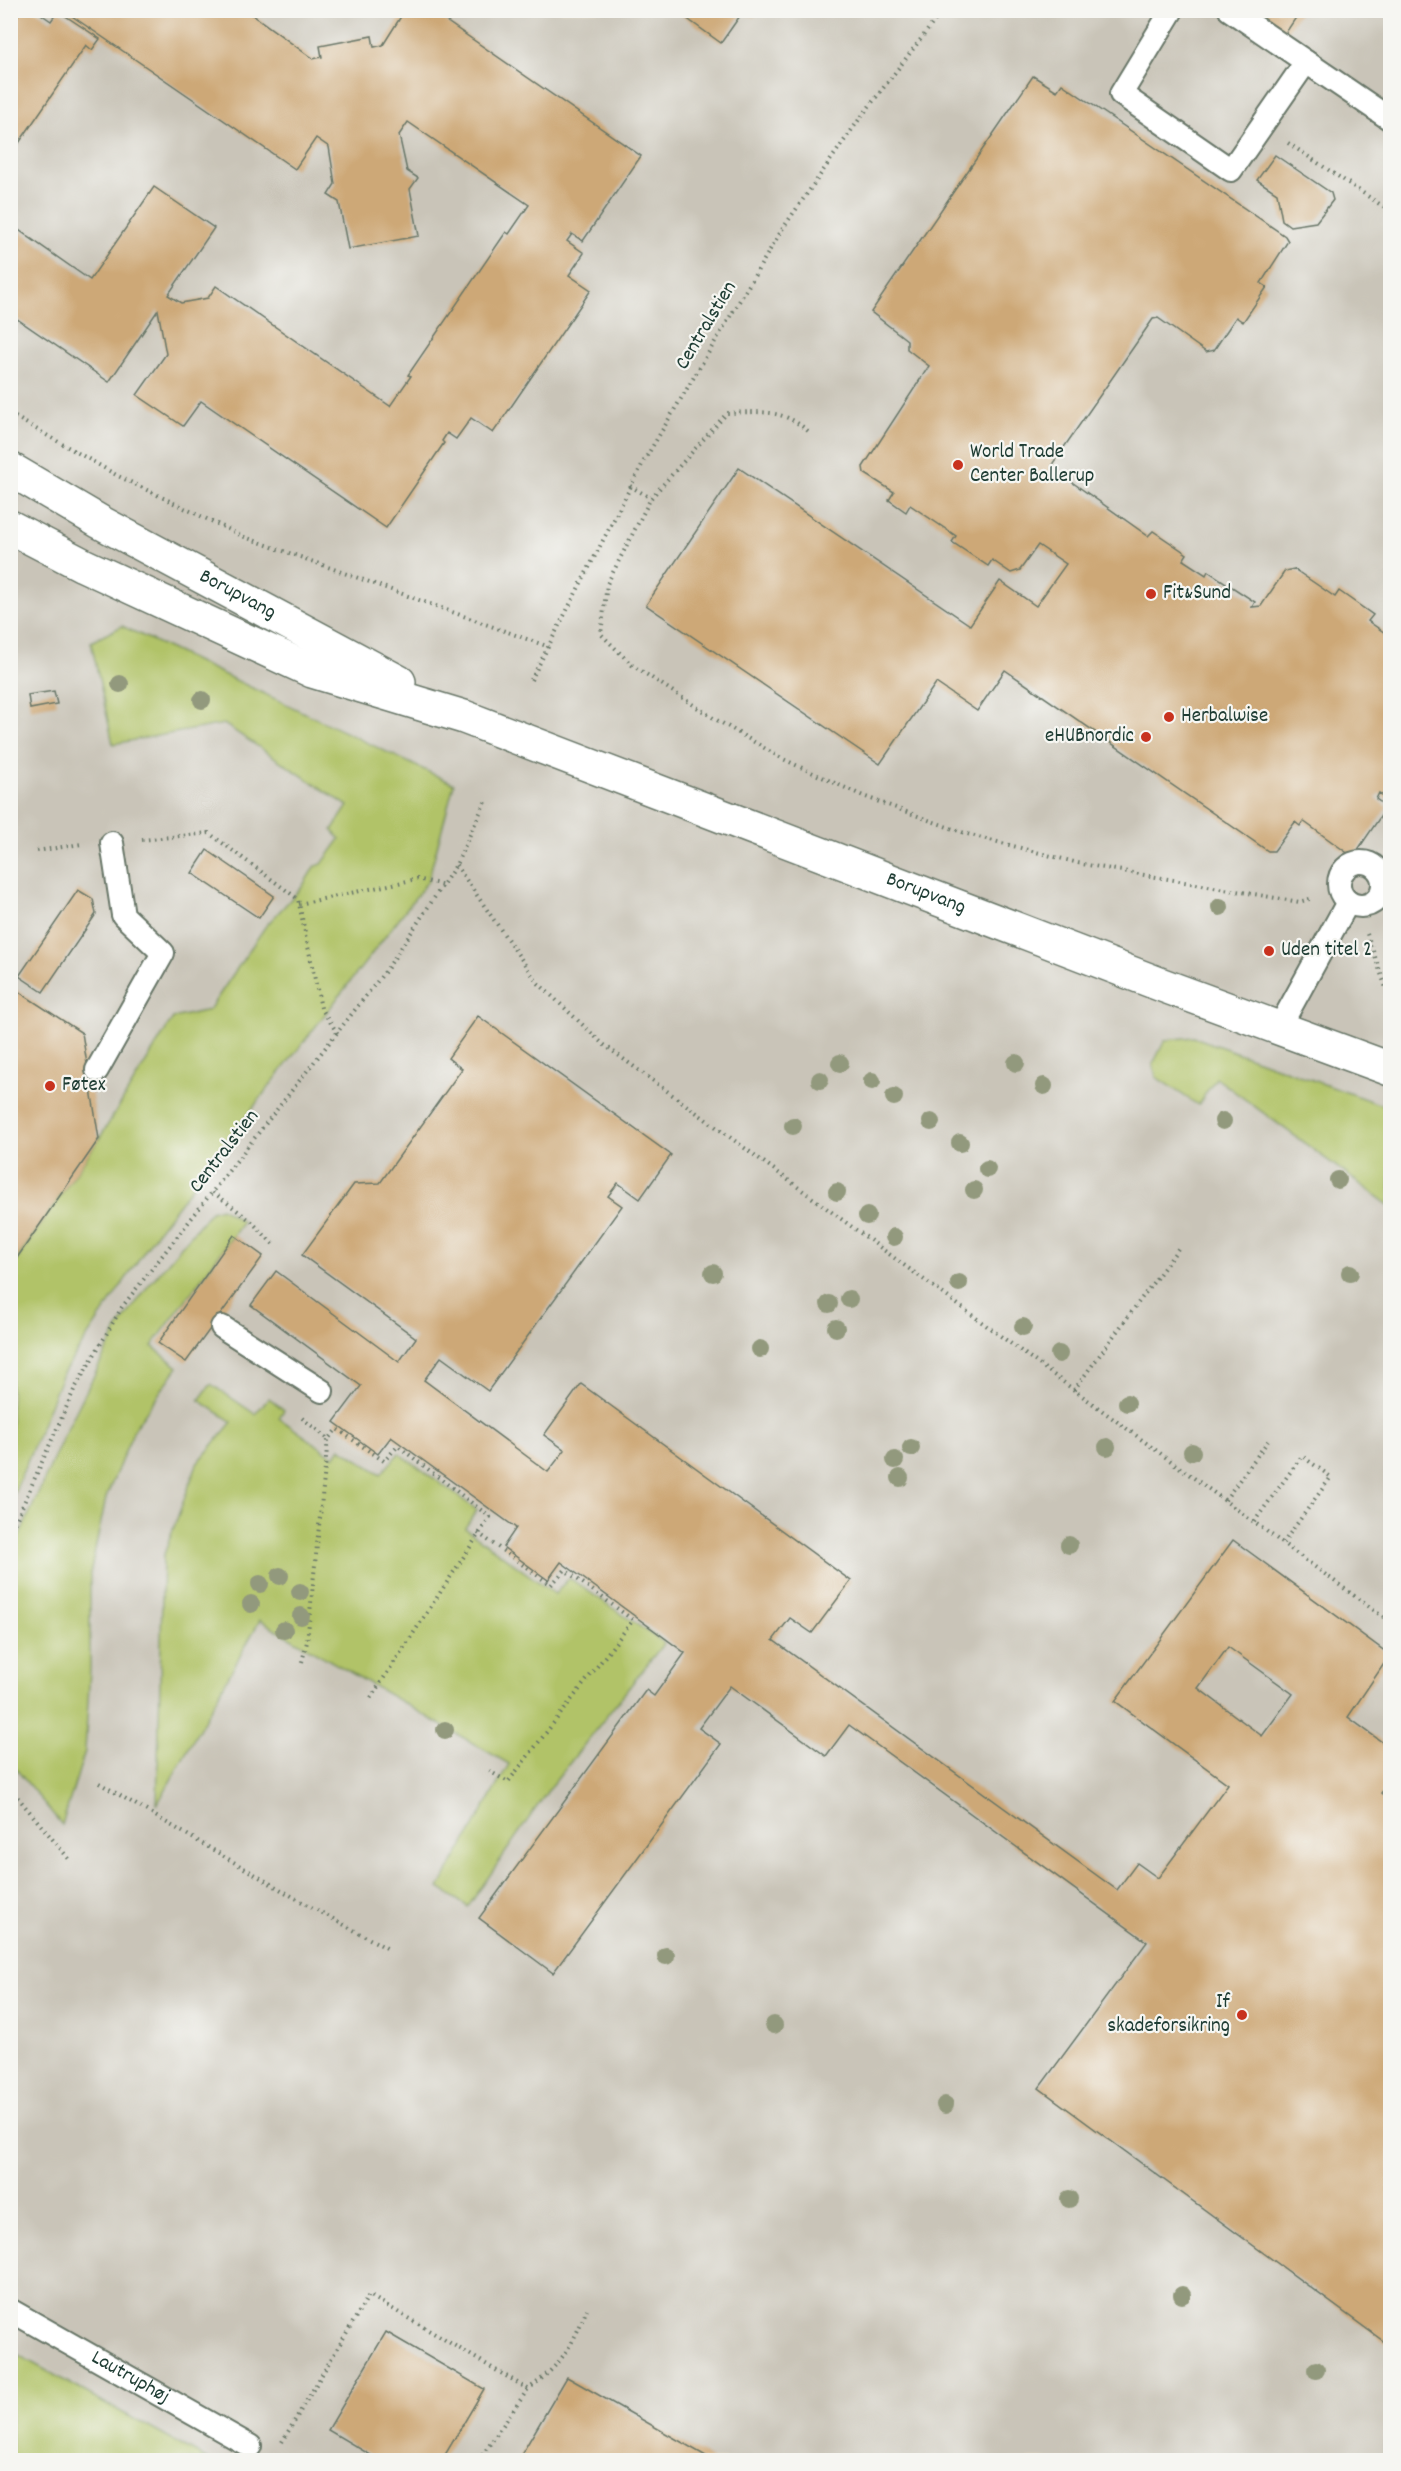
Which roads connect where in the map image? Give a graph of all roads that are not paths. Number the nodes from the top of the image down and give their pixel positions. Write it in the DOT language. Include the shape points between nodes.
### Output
graph roads {
  1 [pos="1172,10"];
  2 [pos="1230,10"];
  3 [pos="1306,62"];
  4 [pos="1390,119"];
  5 [pos="10,469"];
  6 [pos="10,527"];
  7 [pos="464,717"];
  8 [pos="112,843"];
  9 [pos="1385,871"];
  10 [pos="1363,901"];
  11 [pos="1279,1028"];
  12 [pos="1390,1069"];
  13 [pos="97,1070"];
  14 [pos="222,1327"];
  15 [pos="322,1391"];
  16 [pos="10,2310"];
  17 [pos="250,2446"];
  1 -- 3 [label="lane" via="1121,94 1232,170"];
  2 -- 3 [label="lane"];
  3 -- 4 [label="lane"];
  5 -- 7 [label="street, Borupvang" via="100,522"];
  6 -- 7 [label="street, Borupvang" via="83,566 312,671"];
  7 -- 11 [label="street, Borupvang"];
  8 -- 13 [label="lane" via="123,915 163,953"];
  9 -- 10 [label="lane" via="1382,892"];
  9 -- 10 [label="lane" via="1362,861 1343,870 1339,881"];
  10 -- 11 [label="lane"];
  11 -- 12 [label="street, Borupvang"];
  14 -- 15 [label="lane"];
  16 -- 17 [label="lane, Lautruphøj"];
}
